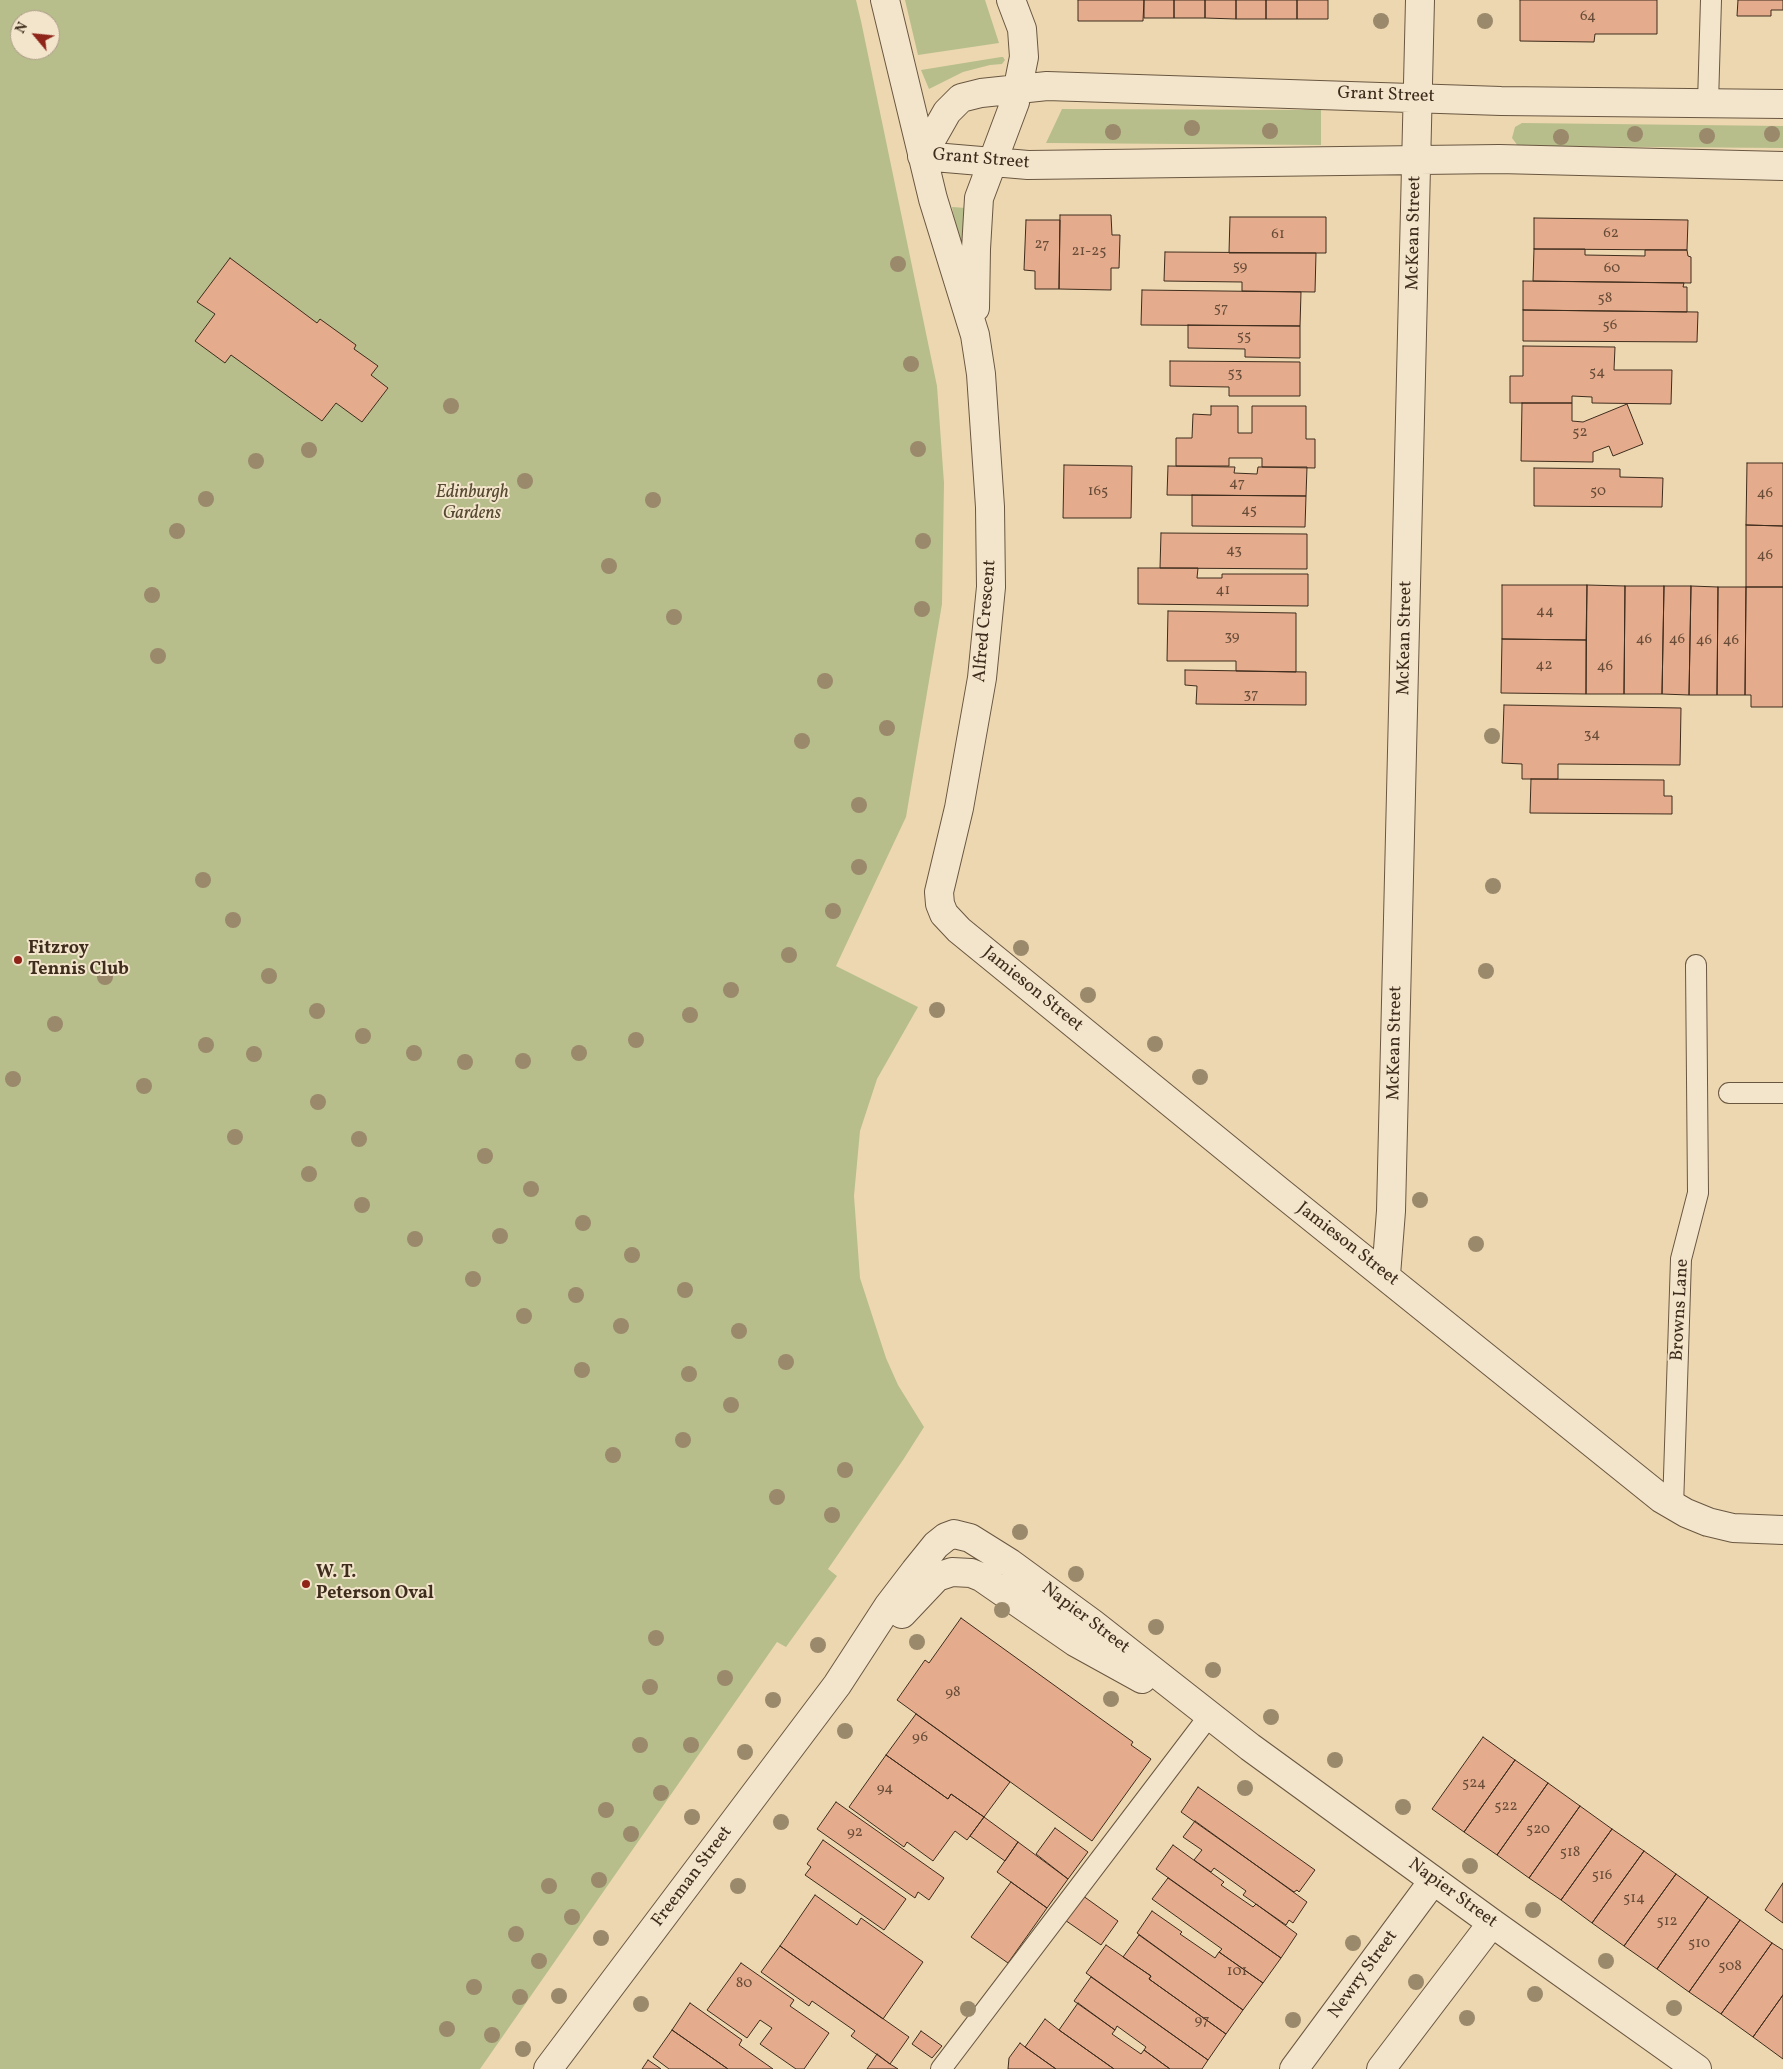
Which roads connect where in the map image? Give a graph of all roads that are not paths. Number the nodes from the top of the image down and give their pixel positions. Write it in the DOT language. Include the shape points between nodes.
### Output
graph roads {
  1 [pos="885,0"];
  2 [pos="1011,0"];
  3 [pos="1420,0"];
  4 [pos="1711,0"];
  5 [pos="1018,89"];
  6 [pos="1418,97"];
  7 [pos="1708,103"];
  8 [pos="1783,104"];
  9 [pos="922,156"];
  10 [pos="1416,159"];
  11 [pos="993,163"];
  12 [pos="1783,166"];
  13 [pos="975,335"];
  14 [pos="940,904"];
  15 [pos="1696,965"];
  16 [pos="1729,1093"];
  17 [pos="1783,1093"];
  18 [pos="1386,1276"];
  19 [pos="1673,1507"];
  20 [pos="1783,1530"];
  21 [pos="954,1534"];
  22 [pos="956,1572"];
  23 [pos="837,1685"];
  24 [pos="1209,1716"];
  25 [pos="1433,1880"];
  26 [pos="1492,1924"];
  27 [pos="548,2069"];
  28 [pos="941,2069"];
  29 [pos="1294,2069"];
  30 [pos="1381,2069"];
  31 [pos="1697,2069"];
  1 -- 9 [label="street, Alfred Crescent"];
  2 -- 5 [label="street, Alfred Crescent" via="1025,44"];
  3 -- 6 [label="street, McKean Street"];
  4 -- 7 [label="lane"];
  5 -- 6 [label="street, Grant Street" via="1062,85"];
  5 -- 9 [label="street, Grant Street" via="970,95 957,101 939,123"];
  5 -- 11 [label="street, Alfred Crescent"];
  6 -- 7 [label="street, Grant Street"];
  6 -- 10 [label="street, McKean Street"];
  7 -- 8 [label="street, Grant Street"];
  9 -- 11 [label="street, Grant Street"];
  9 -- 13 [label="street, Alfred Crescent"];
  10 -- 11 [label="street, Grant Street"];
  10 -- 12 [label="street, Grant Street"];
  10 -- 18 [label="street, McKean Street" via="1392,1211"];
  11 -- 13 [label="street, Alfred Crescent" via="979,198"];
  13 -- 14 [label="street, Alfred Crescent" via="982,374 991,587 977,714 939,892"];
  14 -- 18 [label="street, Jamieson Street" via="947,919 959,930"];
  15 -- 19 [label="lane, Browns Lane" via="1698,1193 1681,1259"];
  16 -- 17 [label="lane"];
  18 -- 19 [label="street, Jamieson Street"];
  19 -- 20 [label="street, Jamieson Street" via="1718,1525"];
  21 -- 23 [label="street, Freeman Street" via="943,1539 925,1558 889,1605"];
  21 -- 24 [label="street, Napier Street" via="965,1536 1010,1563"];
  22 -- 23 [label="street, Freeman Street" via="942,1575 932,1582"];
  22 -- 24 [label="street, Napier Street" via="971,1573 981,1578 1075,1642"];
  23 -- 27 [label="street, Freeman Street"];
  24 -- 25 [label="street, Napier Street"];
  24 -- 28 [label="lane"];
  25 -- 26 [label="street, Napier Street"];
  25 -- 29 [label="street, Newry Street"];
  26 -- 30 [label="street"];
  26 -- 31 [label="street, Napier Street"];
}
